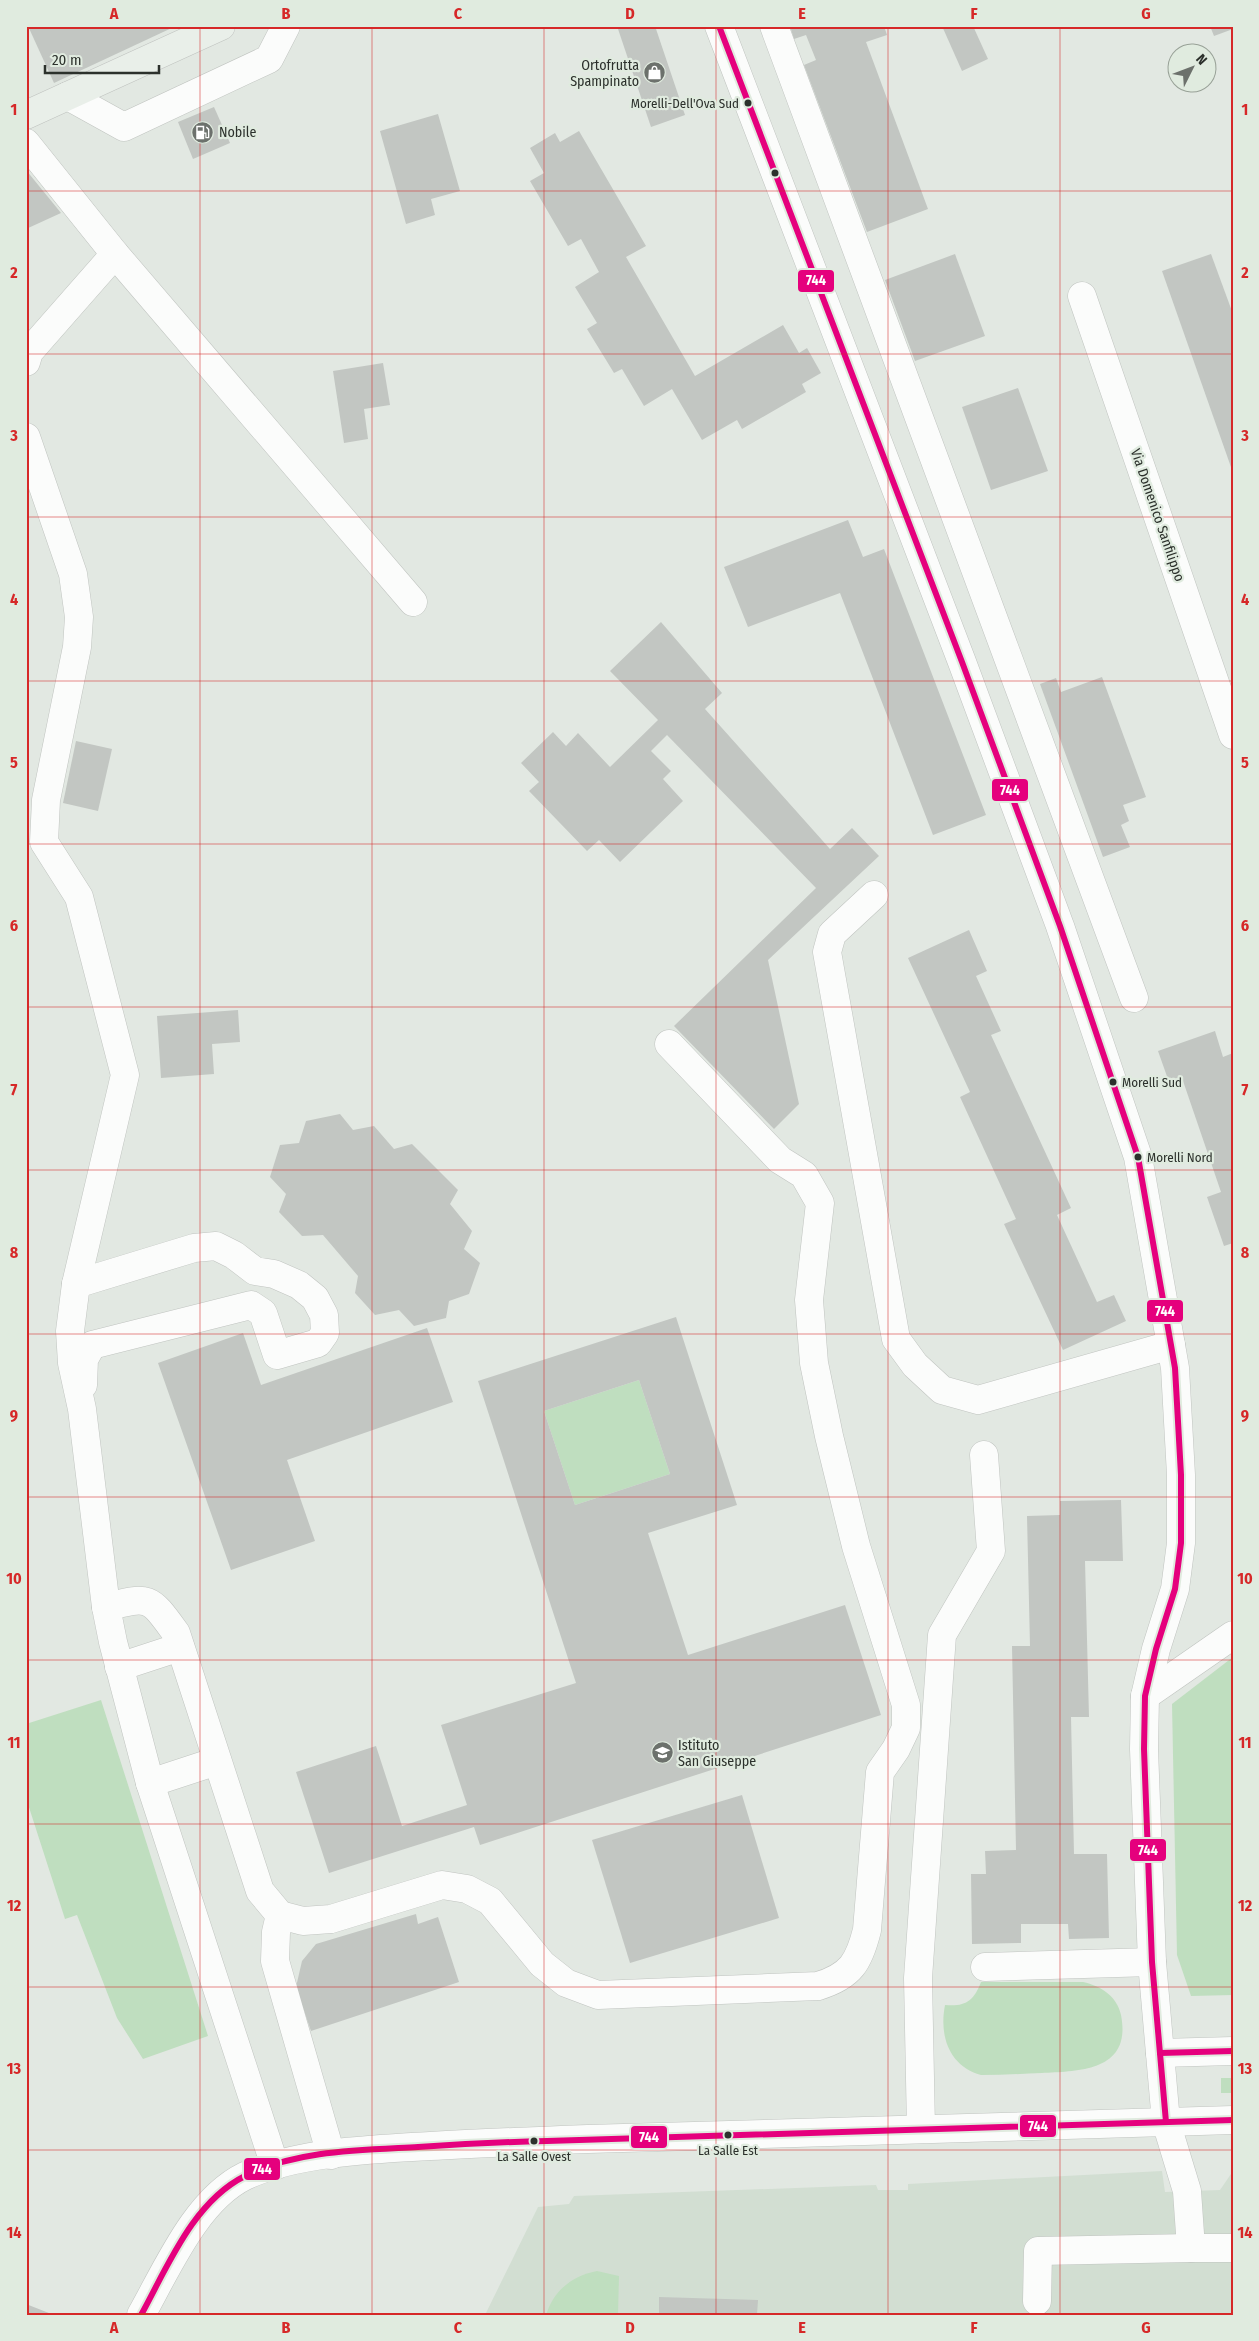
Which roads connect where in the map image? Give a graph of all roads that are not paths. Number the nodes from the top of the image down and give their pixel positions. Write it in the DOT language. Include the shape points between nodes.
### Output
graph roads {
  1 [pos="221,26"];
  2 [pos="286,26"];
  3 [pos="719,26"];
  4 [pos="774,26"];
  5 [pos="68,96"];
  6 [pos="27,114"];
  7 [pos="26,143"];
  8 [pos="115,254"];
  9 [pos="1082,296"];
  10 [pos="26,362"];
  11 [pos="26,437"];
  12 [pos="413,602"];
  13 [pos="1233,734"];
  14 [pos="874,894"];
  15 [pos="1134,998"];
  16 [pos="669,1044"];
  17 [pos="76,1284"];
  18 [pos="1171,1344"];
  19 [pos="82,1409"];
  20 [pos="984,1455"];
  21 [pos="106,1607"];
  22 [pos="1233,1635"];
  23 [pos="180,1647"];
  24 [pos="119,1667"];
  25 [pos="1145,1696"];
  26 [pos="217,1761"];
  27 [pos="150,1783"];
  28 [pos="280,1915"];
  29 [pos="1152,1962"];
  30 [pos="985,1967"];
  31 [pos="1233,2051"];
  32 [pos="1160,2053"];
  33 [pos="1233,2120"];
  34 [pos="1166,2122"];
  35 [pos="921,2129"];
  36 [pos="331,2155"];
  37 [pos="275,2166"];
  38 [pos="1192,2248"];
  39 [pos="1233,2248"];
  40 [pos="1037,2300"];
  41 [pos="141,2315"];
  1 -- 5 [label="main road"];
  2 -- 5 [label="street" via="269,59 124,127"];
  3 -- 18 [label="street" via="962,662 1115,1084 1138,1157"];
  4 -- 15 [label="street"];
  5 -- 6 [label="main road"];
  7 -- 8 [label="street"];
  8 -- 10 [label="street" via="28,352"];
  8 -- 12 [label="street"];
  9 -- 13 [label="street, Via Domenico Sanfilippo"];
  11 -- 17 [label="street" via="73,574 79,617 77,647 46,800 44,842 80,897 125,1075"];
  14 -- 18 [label="street" via="832,934 827,952 896,1339 915,1365 942,1390 978,1400"];
  16 -- 28 [label="street" via="780,1160 804,1174 820,1203 809,1300 814,1363 856,1546 906,1705 906,1728 880,1772 867,1930 861,1953 853,1967 835,1981 818,1986 598,1995 566,1983 542,1964 490,1901 467,1889 442,1885 331,1918 303,1922"];
  17 -- 19 [label="street" via="72,1363"];
  17 -- 19 [label="street" via="194,1248 216,1246 255,1272 274,1274 299,1284 315,1298 324,1315 325,1333 318,1343 277,1356 263,1314 251,1305 92,1345 84,1359"];
  18 -- 25 [label="street" via="1181,1475 1181,1543 1175,1589"];
  19 -- 21 [label="street"];
  20 -- 35 [label="street" via="991,1551 942,1635 918,1978"];
  21 -- 23 [label="street" via="138,1599 156,1606 176,1633"];
  21 -- 24 [label="street"];
  22 -- 25 [label="street"];
  23 -- 24 [label="street"];
  23 -- 26 [label="street"];
  24 -- 27 [label="street"];
  25 -- 29 [label="street"];
  26 -- 27 [label="street"];
  26 -- 28 [label="street" via="260,1891"];
  27 -- 37 [label="street"];
  28 -- 36 [label="street" via="274,1961"];
  29 -- 30 [label="street"];
  29 -- 32 [label="street"];
  31 -- 32 [label="street"];
  32 -- 34 [label="street"];
  33 -- 34 [label="street"];
  34 -- 35 [label="street"];
  34 -- 38 [label="street" via="1187,2191"];
  35 -- 36 [label="street" via="518,2141 362,2150"];
  36 -- 37 [label="street"];
  37 -- 41 [label="street" via="244,2177 223,2191 202,2214"];
  38 -- 39 [label="street"];
  38 -- 40 [label="street" via="1038,2250"];
}
